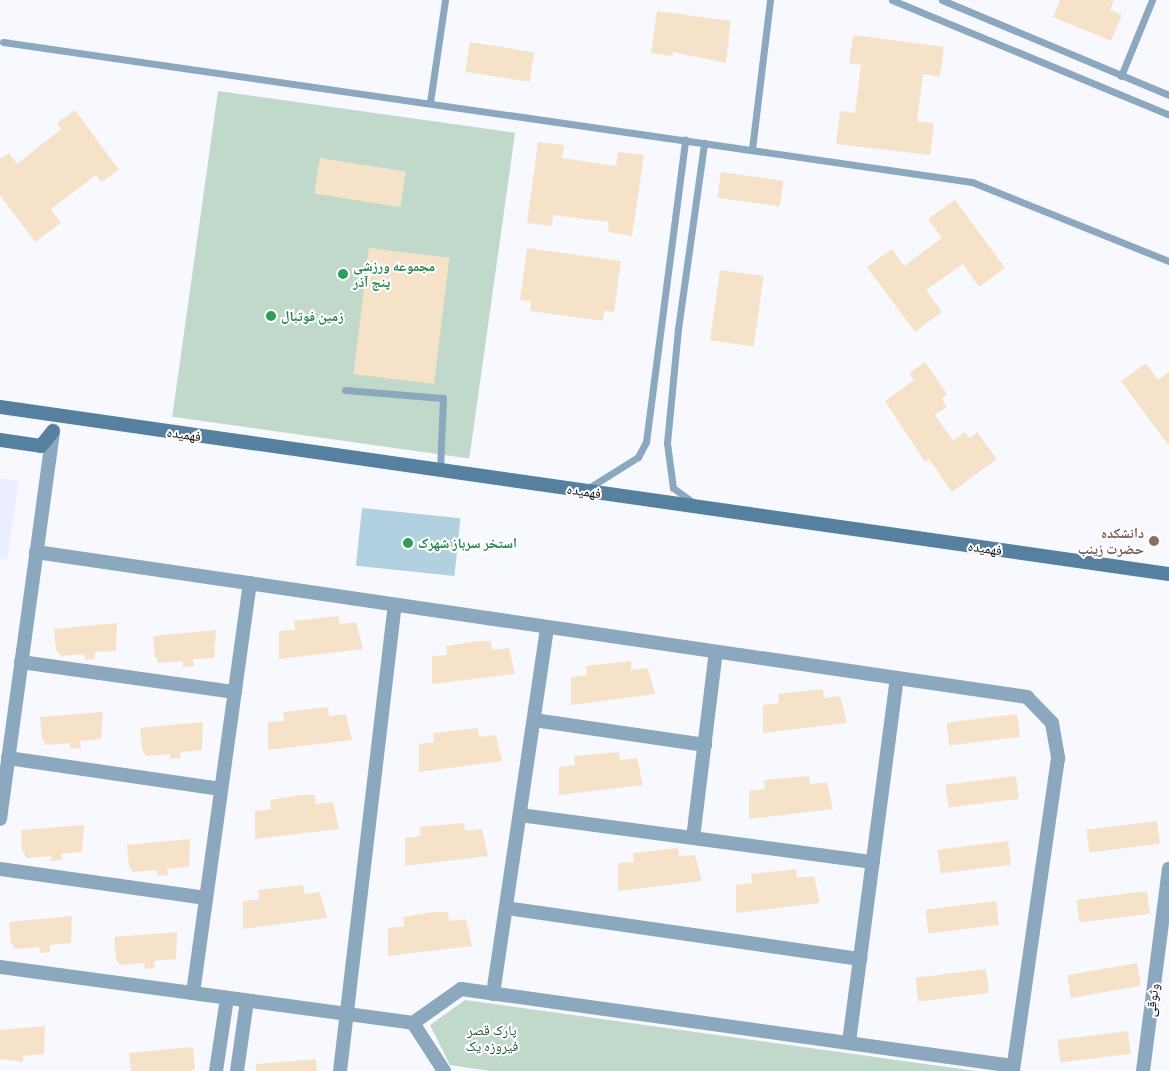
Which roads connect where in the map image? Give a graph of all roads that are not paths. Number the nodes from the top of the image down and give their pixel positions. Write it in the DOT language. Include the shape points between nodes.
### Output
graph roads {
  1 [pos="444,0"];
  2 [pos="770,0"];
  3 [pos="892,0"];
  4 [pos="942,0"];
  5 [pos="1152,0"];
  6 [pos="2,42"];
  7 [pos="1122,76"];
  8 [pos="1169,95"];
  9 [pos="430,102"];
  10 [pos="1169,115"];
  11 [pos="685,140"];
  12 [pos="704,142"];
  13 [pos="752,149"];
  14 [pos="1169,261"];
  15 [pos="346,390"];
  16 [pos="0,407"];
  17 [pos="53,431"];
  18 [pos="0,440"];
  19 [pos="440,470"];
  20 [pos="583,491"];
  21 [pos="700,508"];
  22 [pos="36,552"];
  23 [pos="1169,574"];
  24 [pos="250,583"];
  25 [pos="395,605"];
  26 [pos="547,627"];
  27 [pos="716,652"];
  28 [pos="21,662"];
  29 [pos="897,678"];
  30 [pos="235,692"];
  31 [pos="534,720"];
  32 [pos="705,745"];
  33 [pos="8,758"];
  34 [pos="221,789"];
  35 [pos="520,815"];
  36 [pos="0,818"];
  37 [pos="693,838"];
  38 [pos="873,862"];
  39 [pos="0,869"];
  40 [pos="1169,869"];
  41 [pos="206,898"];
  42 [pos="506,908"];
  43 [pos="860,959"];
  44 [pos="0,967"];
  45 [pos="193,993"];
  46 [pos="493,994"];
  47 [pos="227,998"];
  48 [pos="246,1001"];
  49 [pos="347,1014"];
  50 [pos="413,1024"];
  51 [pos="849,1042"];
  52 [pos="1013,1068"];
  53 [pos="216,1071"];
  54 [pos="236,1071"];
  55 [pos="340,1071"];
  56 [pos="444,1071"];
  57 [pos="1143,1071"];
  1 -- 9 [label="lane"];
  2 -- 13 [label="lane"];
  3 -- 10 [label="lane"];
  4 -- 7 [label="lane"];
  5 -- 7 [label="lane"];
  6 -- 9 [label="lane"];
  7 -- 8 [label="lane"];
  9 -- 11 [label="lane"];
  11 -- 12 [label="lane"];
  11 -- 20 [label="lane" via="646,442 638,457"];
  12 -- 13 [label="lane"];
  12 -- 21 [label="lane" via="678,329 667,443 674,488"];
  13 -- 14 [label="lane" via="972,182"];
  15 -- 19 [label="lane" via="443,398"];
  16 -- 19 [label="main road, فهمیده"];
  17 -- 18 [label="main road" via="41,446"];
  17 -- 22 [label="street"];
  19 -- 20 [label="main road, فهمیده"];
  20 -- 21 [label="main road, فهمیده"];
  21 -- 23 [label="main road, فهمیده"];
  22 -- 24 [label="street"];
  22 -- 28 [label="street"];
  24 -- 25 [label="street"];
  24 -- 30 [label="street"];
  25 -- 26 [label="street"];
  25 -- 49 [label="street"];
  26 -- 27 [label="street"];
  26 -- 31 [label="street"];
  27 -- 29 [label="street"];
  27 -- 32 [label="street"];
  28 -- 30 [label="street"];
  28 -- 33 [label="street"];
  29 -- 38 [label="street"];
  29 -- 52 [label="street" via="1027,697 1052,723 1058,758"];
  30 -- 34 [label="street"];
  31 -- 32 [label="street"];
  31 -- 35 [label="street"];
  32 -- 37 [label="street"];
  33 -- 34 [label="street"];
  33 -- 36 [label="street"];
  34 -- 41 [label="street"];
  35 -- 37 [label="street"];
  35 -- 42 [label="street"];
  37 -- 38 [label="street"];
  38 -- 43 [label="street"];
  39 -- 41 [label="street"];
  40 -- 57 [label="street, وثوقی"];
  41 -- 45 [label="street"];
  42 -- 43 [label="street"];
  42 -- 46 [label="street"];
  43 -- 51 [label="street"];
  44 -- 45 [label="street"];
  45 -- 47 [label="street"];
  46 -- 50 [label="street" via="461,990"];
  46 -- 51 [label="street"];
  47 -- 48 [label="street"];
  47 -- 53 [label="street"];
  48 -- 49 [label="street"];
  48 -- 54 [label="street"];
  49 -- 50 [label="street"];
  49 -- 55 [label="street"];
  50 -- 56 [label="street"];
  51 -- 52 [label="street"];
}
